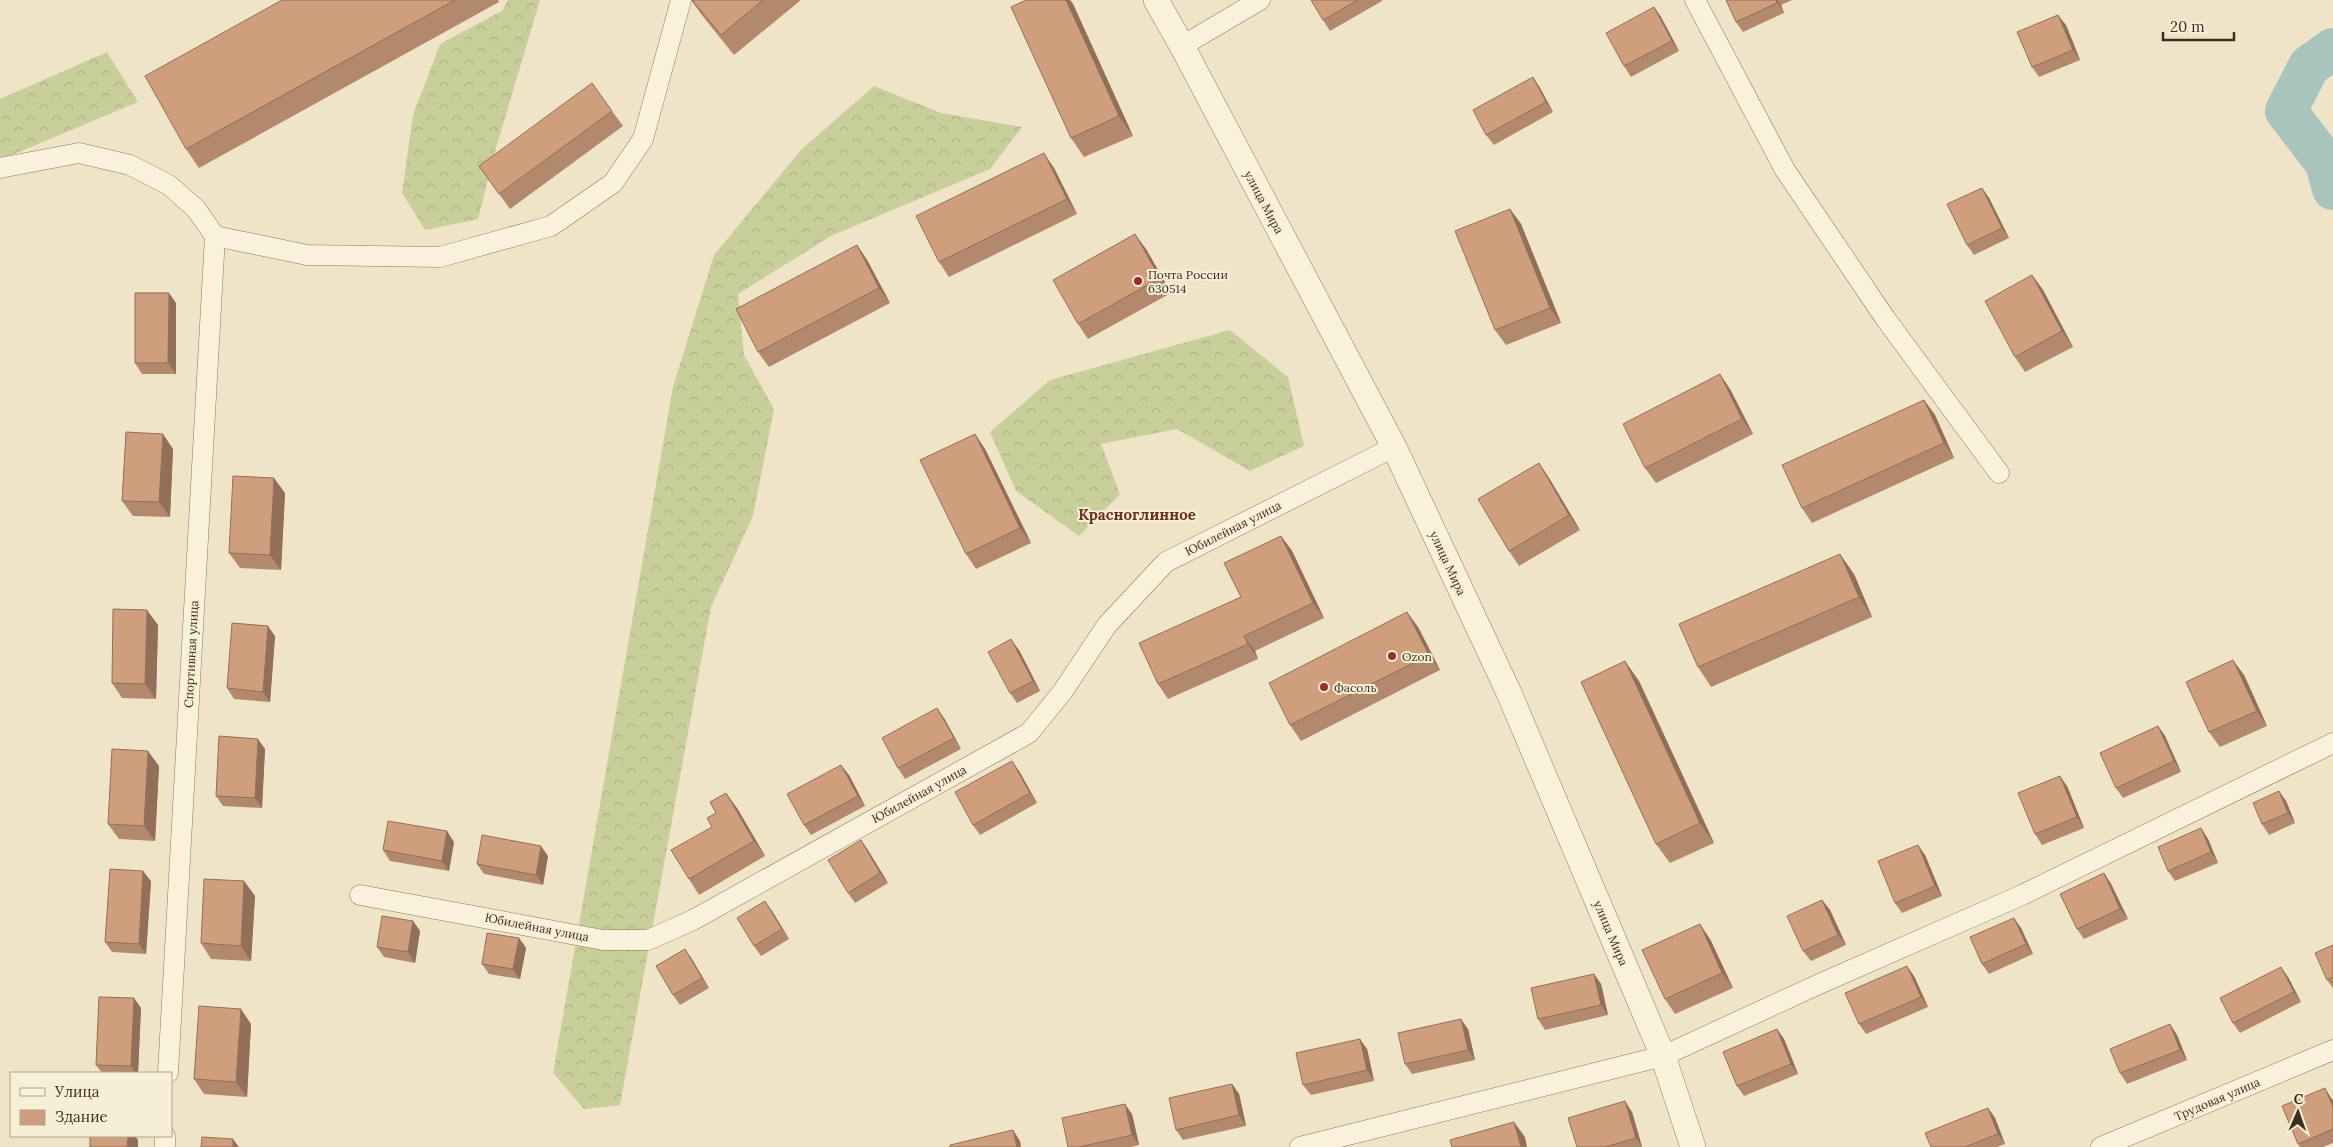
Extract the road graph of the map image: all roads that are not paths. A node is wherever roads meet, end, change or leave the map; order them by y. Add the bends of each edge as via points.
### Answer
1 (681, 0) edge
2 (1156, 0) edge
3 (1260, 0) edge
4 (1695, 0) edge
5 (1182, 46) junction
6 (0, 168) edge
7 (216, 236) junction
8 (1394, 447) junction
9 (1999, 473) dead end
10 (2333, 743) edge
11 (360, 895) dead end
12 (2333, 1050) edge
13 (1663, 1056) junction
14 (168, 1072) edge
15 (1300, 1147) edge
16 (1693, 1147) edge
17 (2101, 1147) edge

1 - 7 street via 643,139 613,183 551,226 440,257 307,255
2 - 5 street, улица Мира
3 - 5 street
4 - 9 street via 1785,170 1885,318
5 - 8 street, улица Мира
6 - 7 street via 79,153 130,165 170,185 196,209
7 - 14 street, Спортивная улица
8 - 11 street, Юбилейная улица via 1166,562 1107,625 1063,691 1029,733 693,920 648,940 603,940
8 - 13 street, улица Мира via 1510,693
10 - 13 street via 2022,895
12 - 17 street, Трудовая улица
13 - 15 street
13 - 16 street, улица Мира

